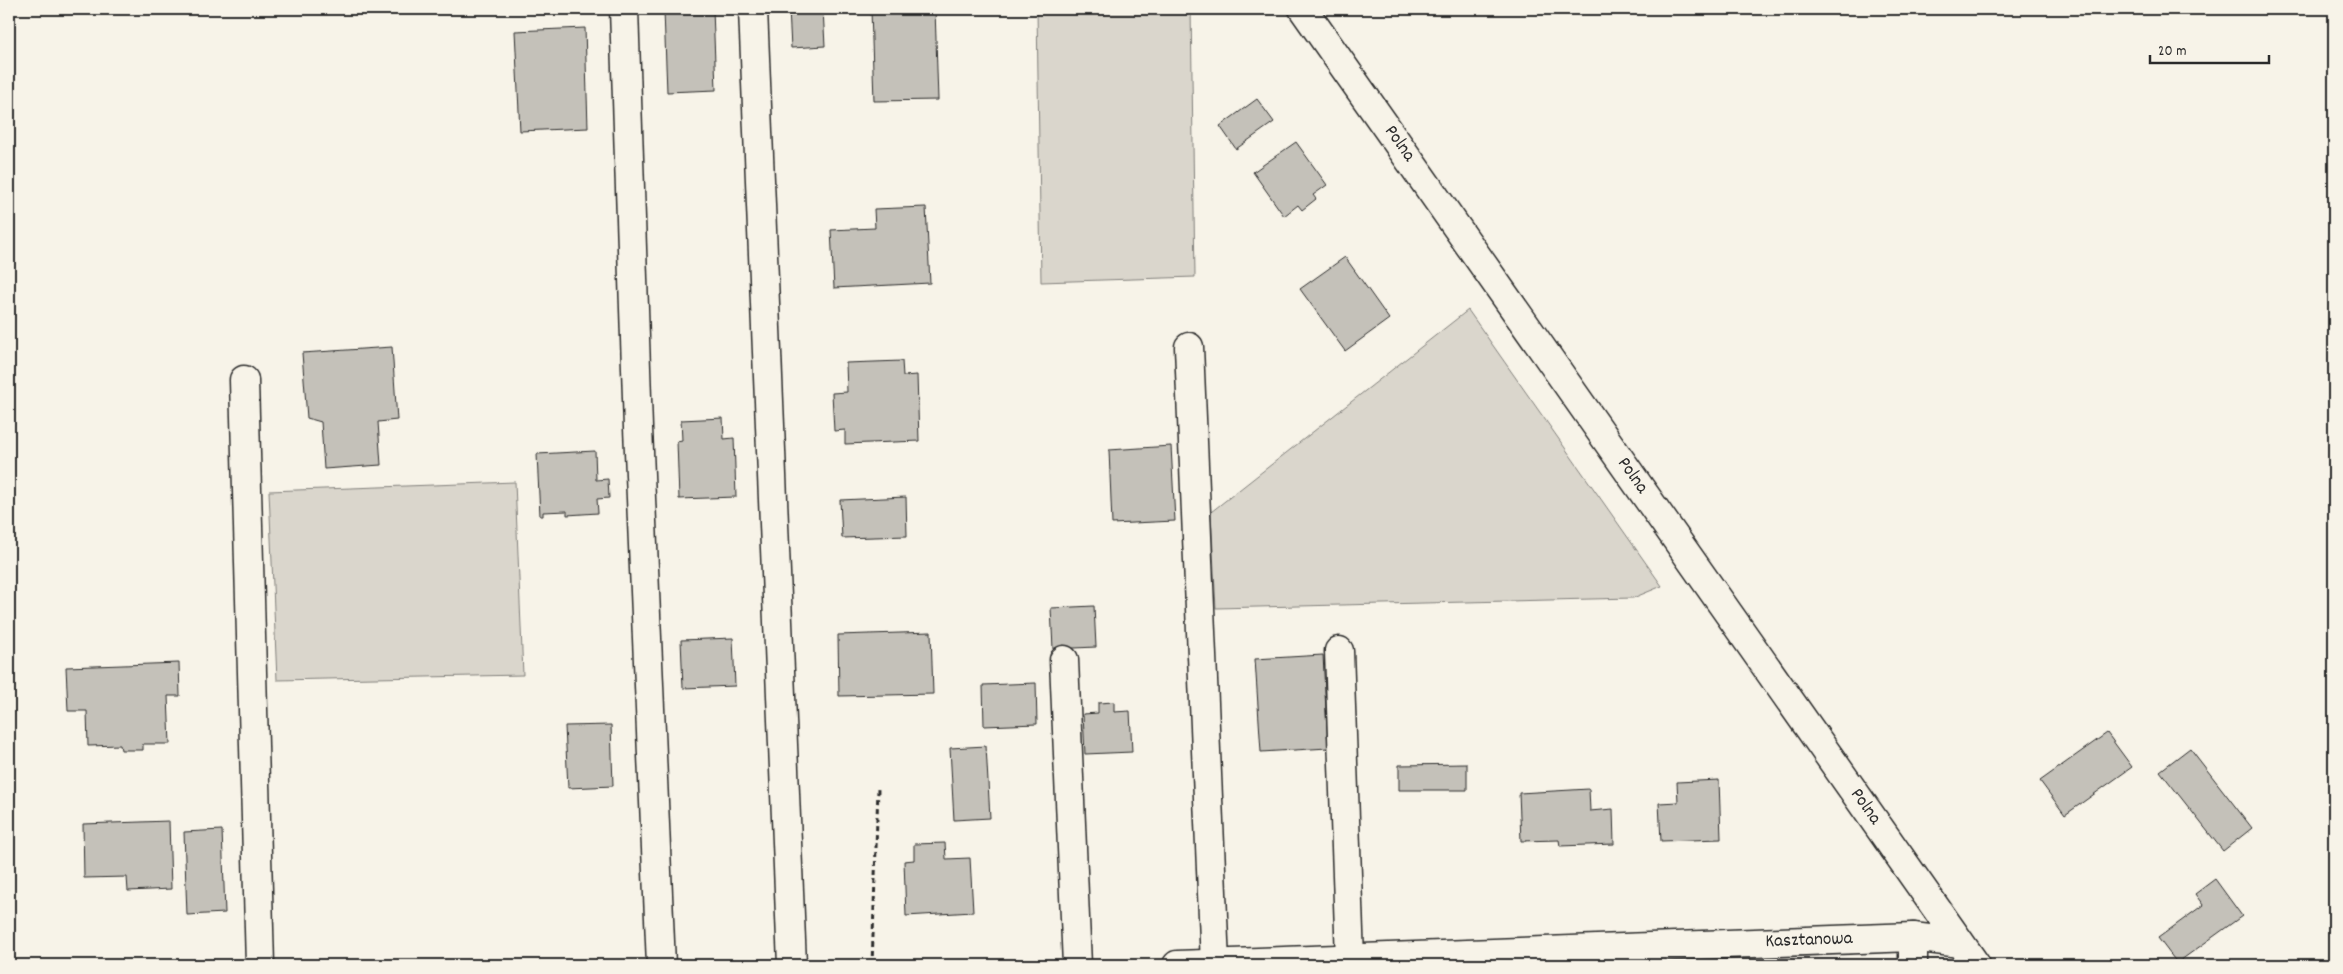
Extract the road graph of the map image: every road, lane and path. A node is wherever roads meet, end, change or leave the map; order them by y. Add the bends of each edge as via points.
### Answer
1 (624, 9) edge
2 (753, 9) edge
3 (1303, 9) edge
4 (1189, 347) dead end
5 (244, 380) dead end
6 (1339, 651) dead end
7 (1064, 660) dead end
8 (878, 789) dead end
9 (1913, 937) junction
10 (1960, 943) junction
11 (1701, 955) edge
12 (1350, 959) junction
13 (1214, 964) junction
14 (260, 965) edge
15 (661, 965) edge
16 (792, 965) edge
17 (872, 965) edge
18 (1077, 965) edge
19 (1177, 965) edge
20 (1913, 965) edge
21 (1976, 965) edge

1 - 15 street via 638,438
2 - 16 street
3 - 10 street, Polna
4 - 13 street
5 - 14 street
6 - 12 street
7 - 18 street
8 - 17 path
9 - 10 street, Kasztanowa
9 - 11 street, Kasztanowa
9 - 20 street
10 - 21 street, Polna
11 - 12 street, Kasztanowa
12 - 13 street, Kasztanowa
13 - 19 street, Kasztanowa

